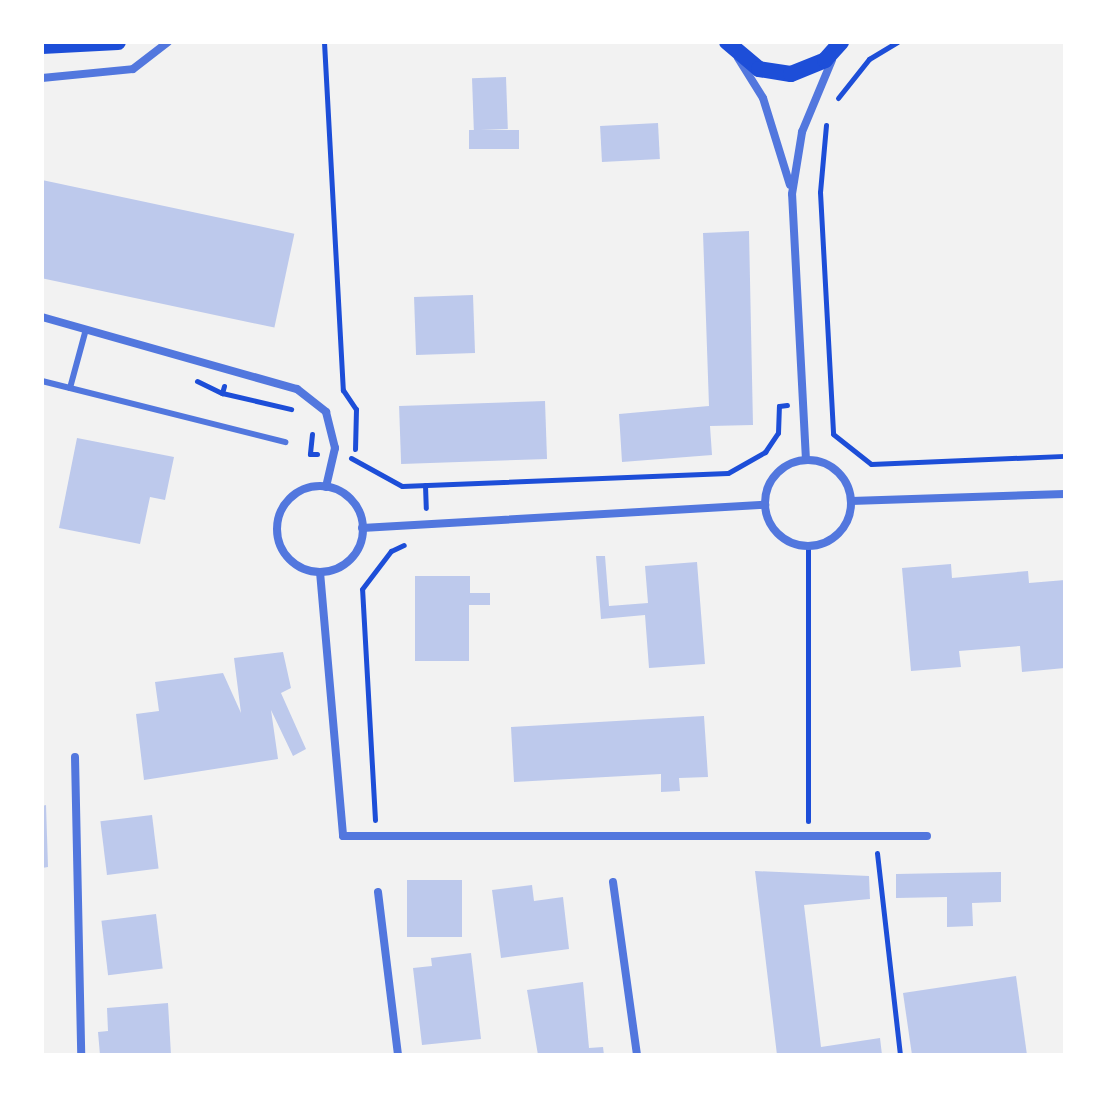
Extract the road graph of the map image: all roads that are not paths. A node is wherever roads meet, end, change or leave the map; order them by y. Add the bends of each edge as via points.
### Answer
1 (118, 42) edge
2 (168, 42) edge
3 (712, 42) edge
4 (842, 43) edge
5 (52, 44) edge
6 (731, 48) edge
7 (42, 78) edge
8 (792, 194) junction
9 (42, 317) edge
10 (86, 329) junction
11 (42, 381) edge
12 (70, 388) junction
13 (285, 442) dead end
14 (806, 460) junction
15 (326, 487) junction
16 (1065, 494) edge
17 (851, 501) junction
18 (765, 505) junction
19 (362, 528) junction
20 (320, 572) junction
21 (75, 757) dead end
22 (927, 836) dead end
23 (613, 882) dead end
24 (378, 892) dead end
25 (81, 1055) edge
26 (398, 1055) edge
27 (637, 1055) edge

1 - 5 main road
2 - 7 street via 133,69
3 - 6 main road
4 - 6 main road via 825,60 791,74 759,69
4 - 8 street via 811,100
6 - 8 street via 763,98
8 - 14 street
9 - 10 street
10 - 12 lane
10 - 15 street via 200,358 227,371 297,389 317,402 326,412 333,456
11 - 12 lane
12 - 13 lane
14 - 17 street via 834,469
14 - 18 street via 775,475
15 - 19 street via 351,501
15 - 20 street via 291,498 278,522 287,557
16 - 17 street
17 - 18 street via 840,531 808,545 782,537 769,522
18 - 19 street
19 - 20 street via 354,555 339,568
20 - 22 street via 343,836
21 - 25 street
23 - 27 street
24 - 26 street

